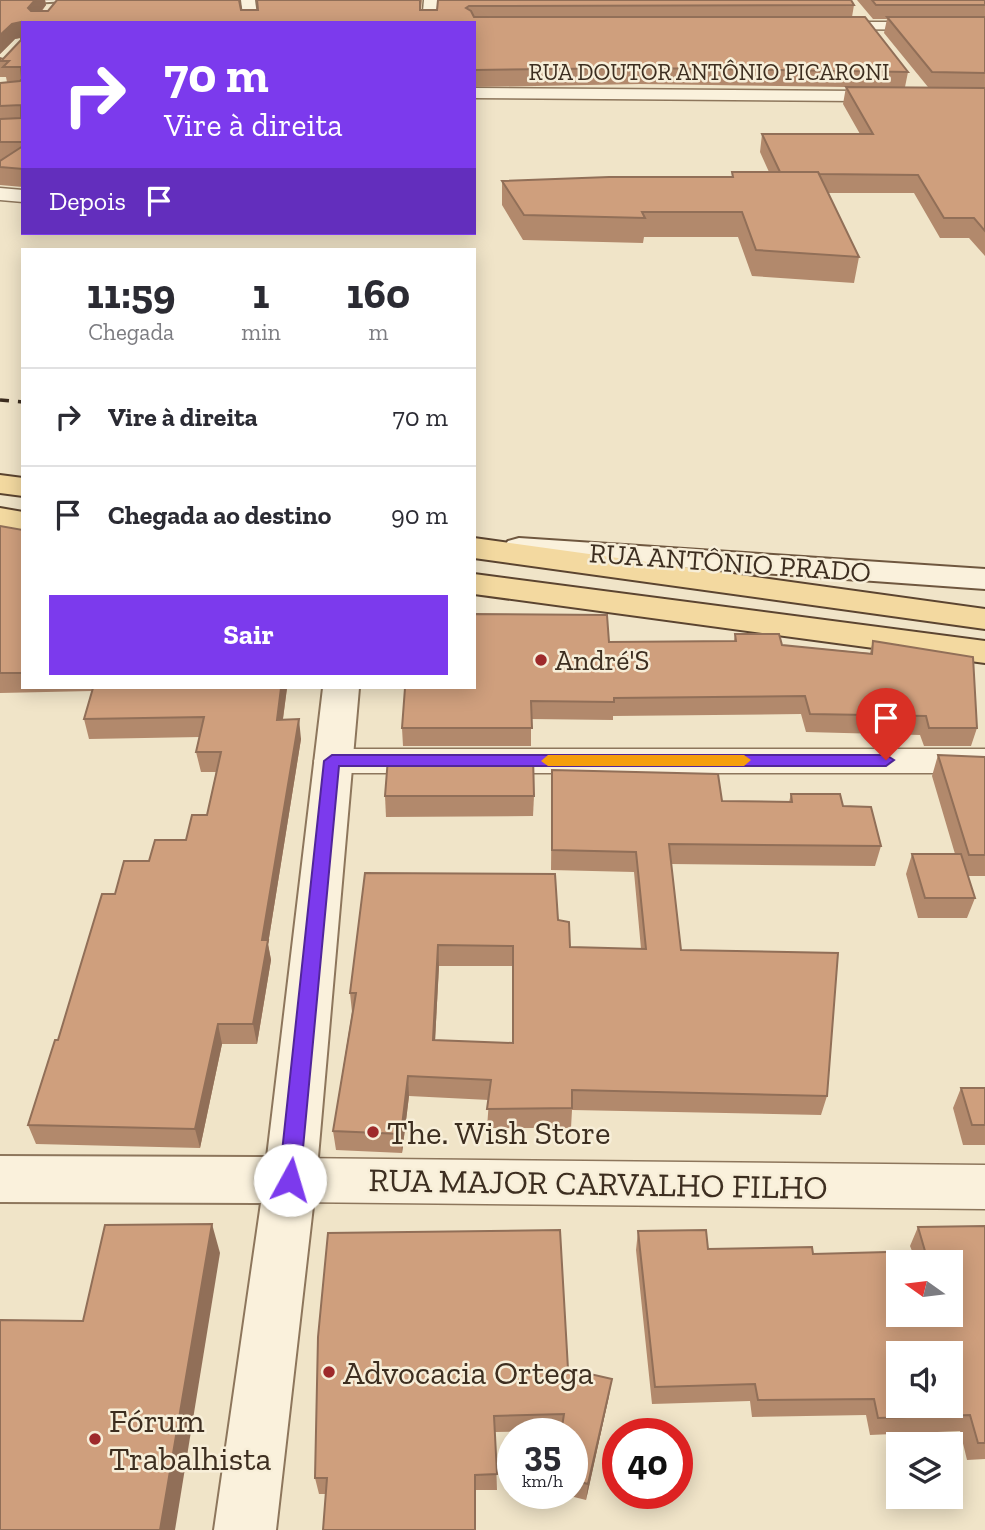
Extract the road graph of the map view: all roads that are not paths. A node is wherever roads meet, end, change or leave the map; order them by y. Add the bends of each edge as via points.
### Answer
1 (62, 0) edge
2 (248, 0) edge
3 (431, 0) edge
4 (0, 3) edge
5 (855, 9) dead end
6 (47, 18) edge
7 (251, 21) edge
8 (429, 21) edge
9 (801, 26) edge
10 (869, 26) junction
11 (985, 26) edge
12 (884, 46) edge
13 (907, 76) dead end
14 (476, 93) edge
15 (922, 96) junction
16 (985, 97) edge
17 (0, 194) edge
18 (21, 196) edge
19 (0, 484) edge
20 (21, 487) edge
21 (0, 517) edge
22 (21, 520) edge
23 (476, 547) edge
24 (476, 547) edge
25 (985, 579) edge
26 (476, 584) edge
27 (985, 619) edge
28 (985, 652) edge
29 (341, 689) edge
30 (332, 761) junction
31 (985, 761) edge
32 (0, 1179) edge
33 (290, 1180) junction
34 (985, 1187) edge
35 (245, 1530) edge

1 - 4 lane
1 - 6 street
2 - 7 street
3 - 8 street
5 - 10 street
9 - 10 street
10 - 11 street
10 - 12 street
13 - 15 street
14 - 15 street, RUA DOUTOR ANTÔNIO PICARONI
15 - 16 street, RUA DOUTOR ANTÔNIO PICARONI
17 - 18 street
19 - 20 main road
21 - 22 main road
23 - 25 street, RUA ANTÔNIO PRADO
24 - 27 main road
26 - 28 main road
29 - 30 street
30 - 31 street
30 - 33 street
32 - 33 street, RUA MAJOR CARVALHO FILHO
33 - 34 street, RUA MAJOR CARVALHO FILHO
33 - 35 street

